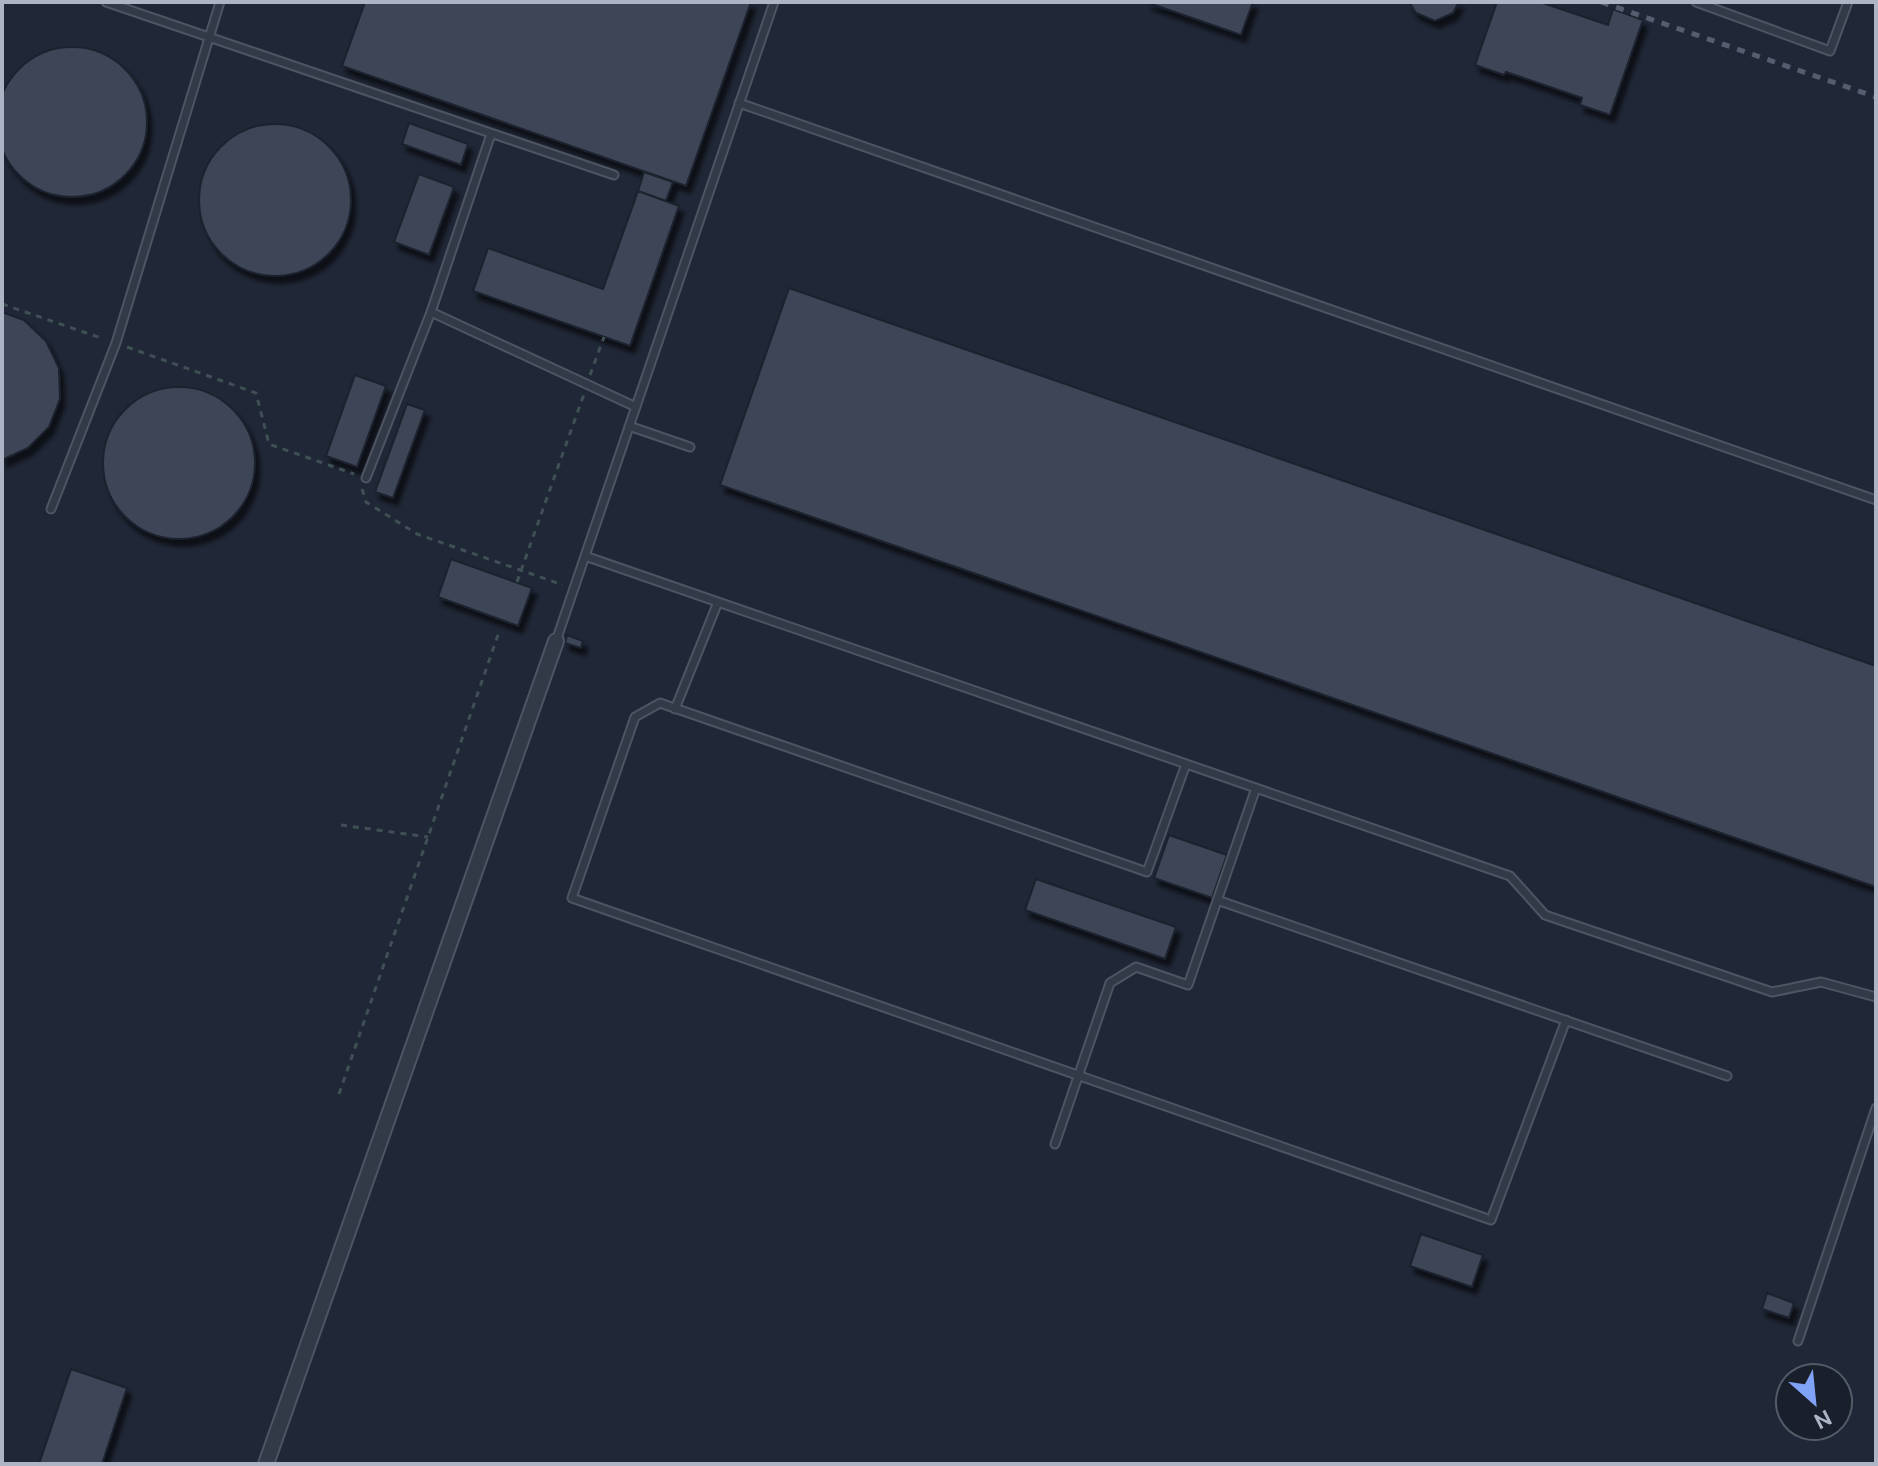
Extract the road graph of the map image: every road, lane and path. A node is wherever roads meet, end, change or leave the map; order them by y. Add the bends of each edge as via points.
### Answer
1 (106, 2) edge
2 (220, 2) edge
3 (774, 2) edge
4 (1696, 2) edge
5 (1848, 2) edge
6 (210, 39) junction
7 (739, 103) junction
8 (491, 134) junction
9 (614, 175) dead end
10 (2, 304) edge
11 (431, 312) junction
12 (604, 337) dead end
13 (116, 343) junction
14 (587, 384) junction
15 (636, 407) junction
16 (629, 426) junction
17 (690, 447) dead end
18 (366, 478) junction
19 (1876, 500) edge
20 (51, 509) dead end
21 (585, 556) junction
22 (521, 571) junction
23 (517, 582) dead end
24 (574, 588) junction
25 (718, 602) junction
26 (499, 632) dead end
27 (556, 641) joint
28 (675, 709) junction
29 (1186, 764) junction
30 (1256, 788) junction
31 (341, 825) dead end
32 (428, 837) junction
33 (1217, 900) junction
34 (1876, 997) edge
35 (1566, 1020) junction
36 (1079, 1076) junction
37 (1727, 1076) dead end
38 (339, 1094) dead end
39 (1876, 1108) edge
40 (1872, 1130) edge
41 (1055, 1144) dead end
42 (1798, 1341) dead end
43 (266, 1464) edge

1 - 6 lane
2 - 6 lane
3 - 7 lane
4 - 5 lane via 1830,51
6 - 8 lane
6 - 13 lane
7 - 15 lane
7 - 19 lane
8 - 9 lane
8 - 11 lane
10 - 13 path
11 - 14 lane
11 - 18 lane
12 - 14 path
13 - 18 path via 256,393 269,444
13 - 20 lane
14 - 15 lane
14 - 22 path
15 - 16 lane
16 - 17 lane
16 - 21 lane
18 - 22 path via 366,502 417,534
21 - 24 lane
21 - 25 lane
22 - 23 path
22 - 24 path
24 - 27 lane
25 - 28 lane
25 - 29 lane
26 - 32 path
27 - 43 street
28 - 29 lane via 1147,872
28 - 36 lane via 660,703 635,717 572,898
29 - 30 lane
30 - 33 lane
30 - 34 lane via 1510,876 1545,915 1757,987 1772,992 1821,982
31 - 32 path
32 - 38 path
33 - 35 lane
33 - 36 lane via 1188,985 1136,967 1110,983
35 - 36 lane via 1491,1220
35 - 37 lane
36 - 41 lane
39 - 40 lane
40 - 42 lane

